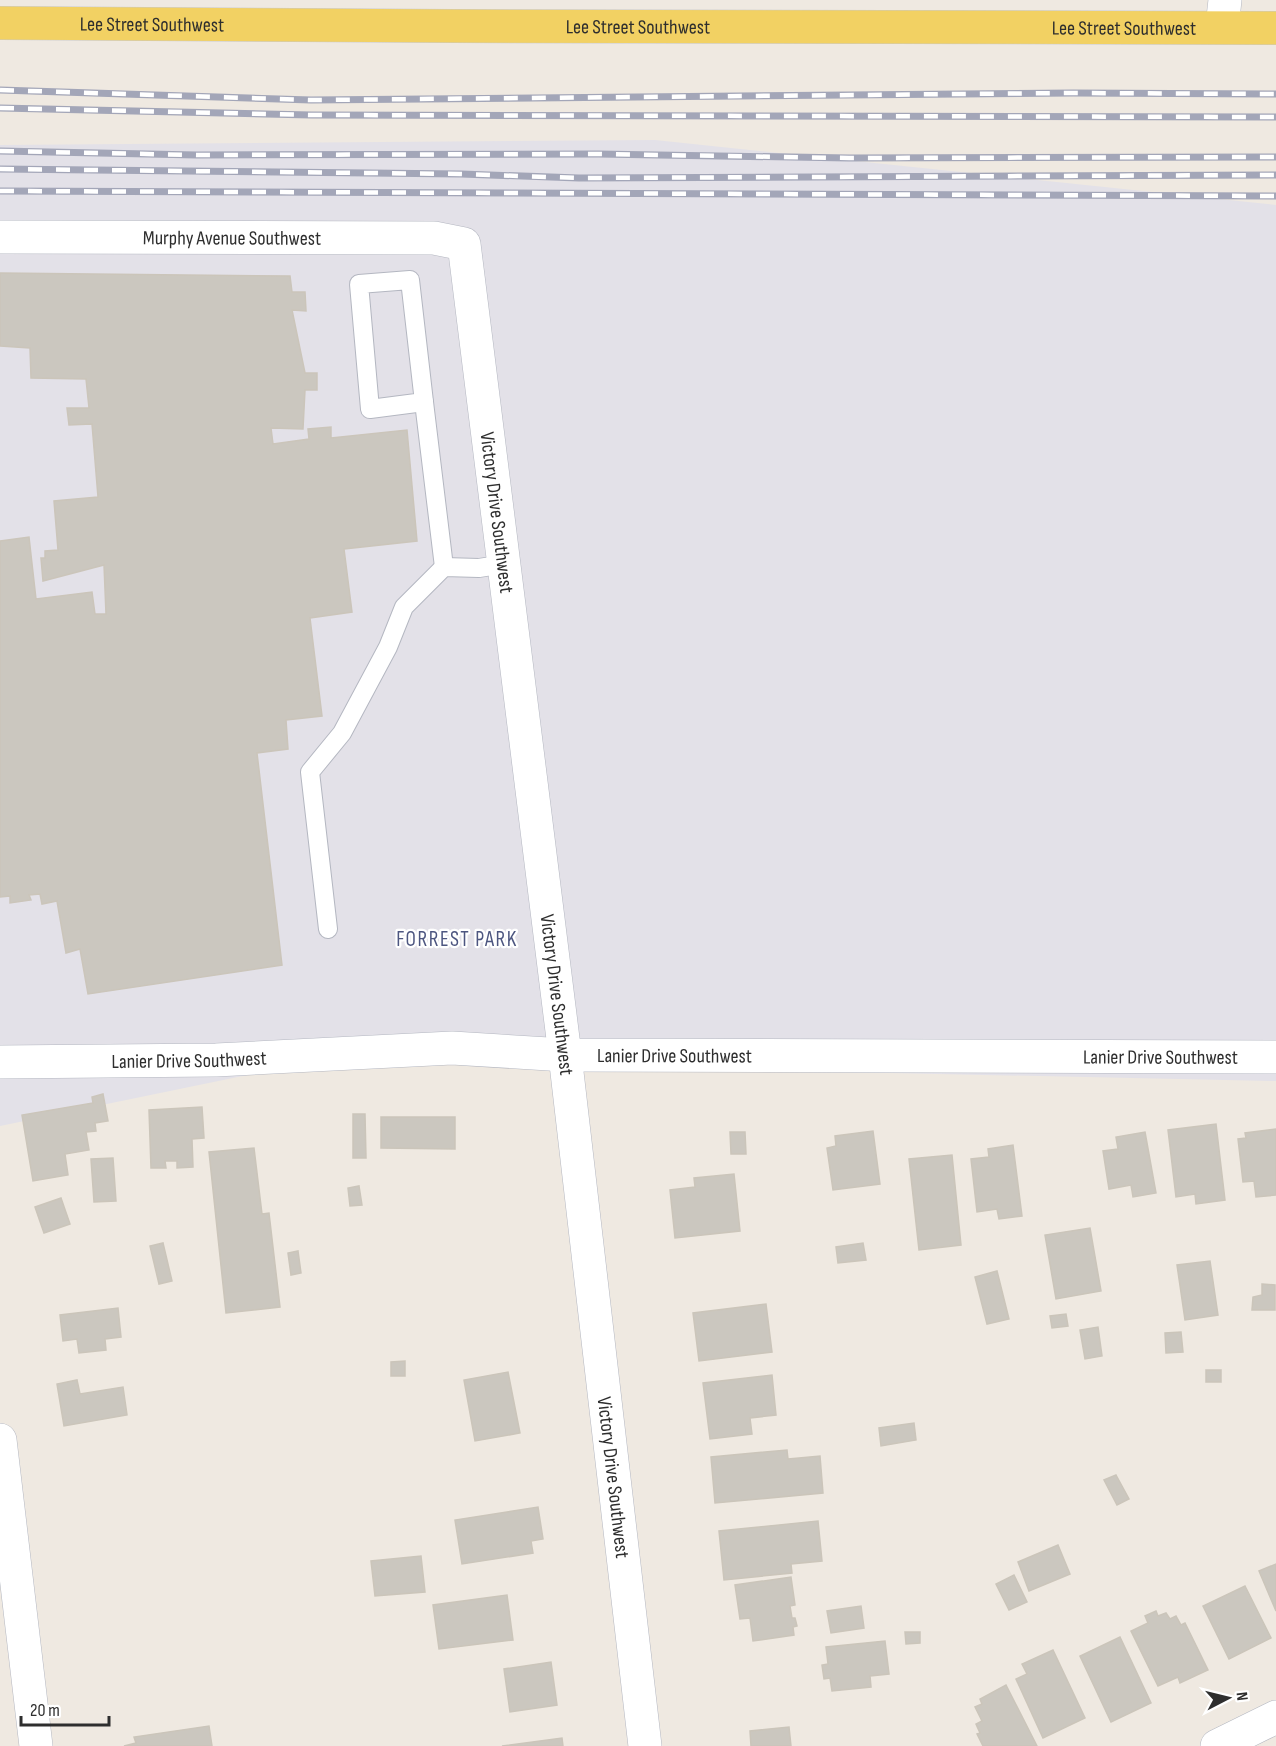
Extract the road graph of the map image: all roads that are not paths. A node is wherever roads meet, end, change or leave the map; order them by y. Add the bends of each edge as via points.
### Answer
1 (1223, 14) edge
2 (0, 23) edge
3 (1276, 28) edge
4 (0, 237) edge
5 (464, 244) joint
6 (424, 402) junction
7 (504, 564) junction
8 (444, 567) junction
9 (328, 929) dead end
10 (565, 1055) junction
11 (1276, 1057) edge
12 (0, 1062) edge
13 (0, 1440) edge
14 (1276, 1718) edge
15 (1236, 1742) edge
16 (36, 1746) edge
17 (645, 1746) edge

1 - 2 main road, Lee Street Southwest via 452,26
1 - 3 main road, Lee Street Southwest
4 - 5 street, Murphy Avenue Southwest via 434,238
5 - 7 street, Victory Drive Southwest
6 - 6 lane via 410,280 358,284 370,409
6 - 8 lane
7 - 8 lane
7 - 10 street, Victory Drive Southwest
8 - 9 lane via 404,606 388,647 342,733 310,772
10 - 11 street, Lanier Drive Southwest
10 - 12 street, Lanier Drive Southwest via 452,1048 216,1060
10 - 17 street, Victory Drive Southwest
13 - 16 street
14 - 15 street

